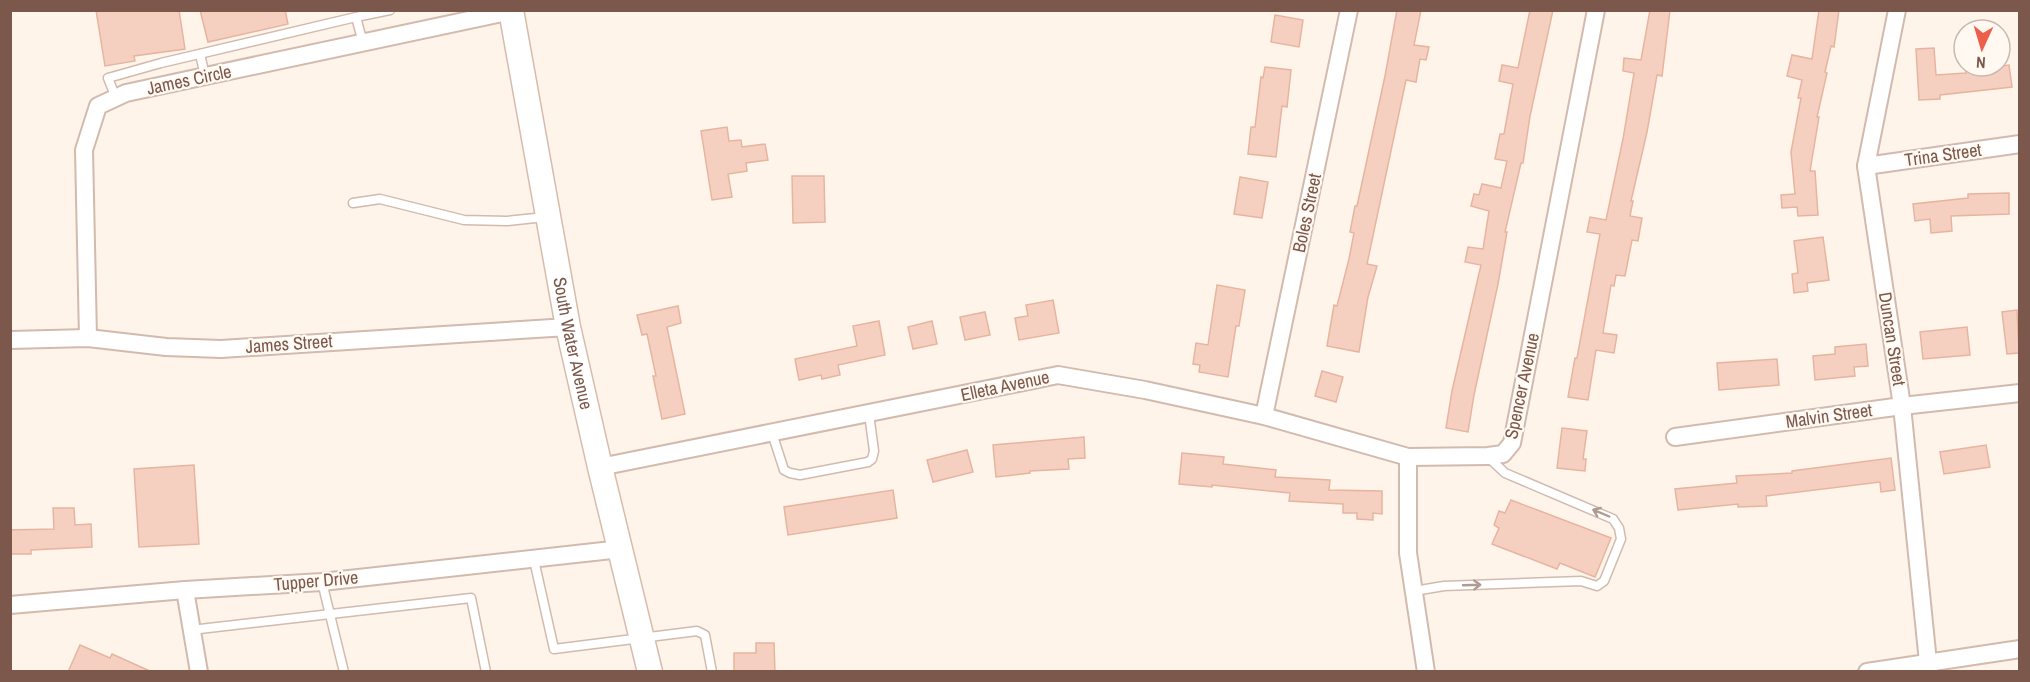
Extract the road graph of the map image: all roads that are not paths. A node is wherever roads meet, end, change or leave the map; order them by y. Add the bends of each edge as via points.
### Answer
1 (390, 10) edge
2 (1349, 10) edge
3 (1596, 10) edge
4 (1897, 10) edge
5 (511, 11) edge
6 (356, 17) junction
7 (455, 17) edge
8 (363, 43) junction
9 (200, 54) junction
10 (205, 76) junction
11 (116, 98) junction
12 (2019, 144) edge
13 (1866, 166) junction
14 (353, 203) dead end
15 (548, 216) junction
16 (568, 327) junction
17 (88, 338) junction
18 (10, 340) edge
19 (2019, 393) edge
20 (1902, 406) junction
21 (869, 414) junction
22 (1264, 416) junction
23 (772, 433) junction
24 (1675, 437) dead end
25 (1488, 456) junction
26 (1408, 457) junction
27 (600, 467) junction
28 (621, 549) junction
29 (534, 560) junction
30 (322, 582) junction
31 (185, 590) junction
32 (1414, 591) junction
33 (10, 605) edge
34 (330, 614) junction
35 (191, 630) junction
36 (642, 638) junction
37 (2019, 649) edge
38 (1929, 667) edge
39 (200, 672) edge
40 (344, 672) edge
41 (486, 672) edge
42 (650, 672) edge
43 (712, 672) edge
44 (1426, 672) edge
45 (1867, 672) edge

1 - 6 lane
2 - 22 street, Boles Street
3 - 25 street, Spencer Avenue via 1512,443 1503,454
4 - 13 street, Duncan Street
5 - 7 street, James Circle
5 - 15 main road, South Water Avenue
6 - 8 lane
6 - 9 lane
7 - 8 street, James Circle
8 - 10 street, James Circle
9 - 10 lane
9 - 11 lane via 108,78
10 - 11 street, James Circle
11 - 17 street, James Circle via 98,106 84,150
12 - 13 street, Trina Street
13 - 20 street, Duncan Street
14 - 15 lane via 380,199 464,220 507,221
15 - 16 main road, South Water Avenue
16 - 17 street, James Street via 220,349
16 - 27 main road, South Water Avenue
17 - 18 street, James Street
19 - 20 street, Malvin Street
20 - 24 street, Malvin Street
20 - 38 street, Duncan Street
21 - 22 street, Elleta Avenue via 1058,375
21 - 23 street, Elleta Avenue
21 - 23 lane via 874,451 868,462 800,475 790,473 784,470
22 - 26 street, Elleta Avenue
23 - 27 street, Elleta Avenue
25 - 26 street, Spencer Avenue
32 -> 25 lane via 1444,586 1581,581 1597,586 1604,581 1622,539 1613,519 1505,472
26 - 32 street via 1408,553
27 - 28 main road, South Water Avenue
28 - 29 street, Tupper Drive
28 - 36 main road, South Water Avenue
29 - 30 street, Tupper Drive
29 - 36 lane via 554,649
30 - 31 street, Tupper Drive
30 - 34 lane
31 - 33 street, Tupper Drive
31 - 35 street
32 - 44 street
34 - 35 lane
34 - 40 lane
34 - 41 lane via 471,598
35 - 39 street
36 - 42 main road, South Water Avenue
36 - 43 lane via 697,631 705,635
37 - 38 street
38 - 45 street

